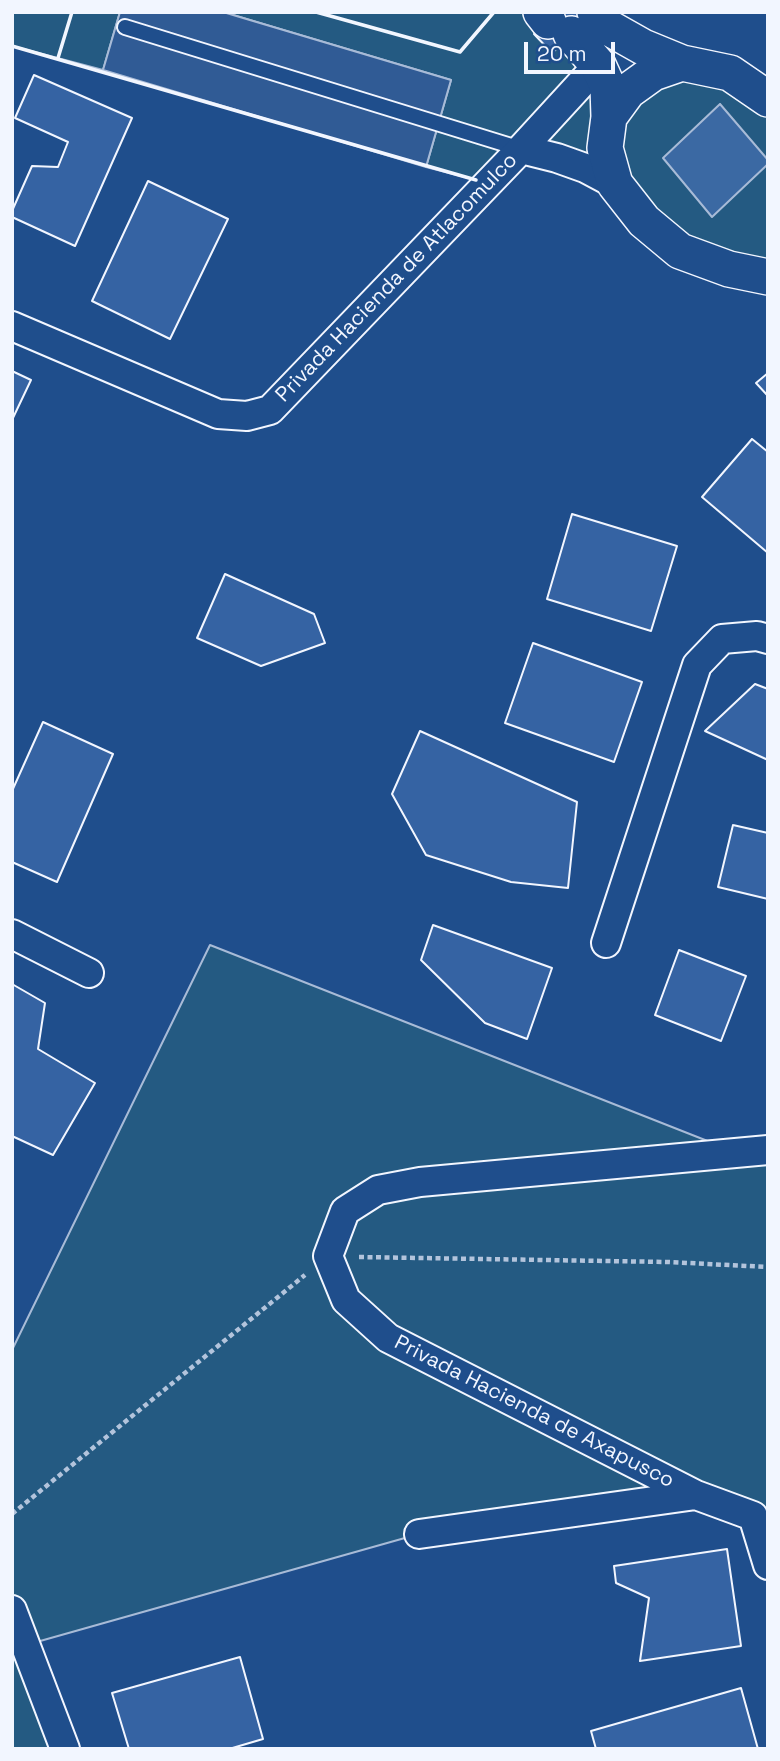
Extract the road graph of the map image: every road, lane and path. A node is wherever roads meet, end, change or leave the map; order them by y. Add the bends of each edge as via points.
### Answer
1 (125, 27) dead end
2 (573, 28) edge
3 (682, 63) junction
4 (768, 99) edge
5 (609, 117) junction
6 (521, 149) junction
7 (615, 184) junction
8 (768, 252) edge
9 (729, 269) junction
10 (768, 277) edge
11 (12, 326) edge
12 (768, 639) edge
13 (12, 934) edge
14 (606, 943) dead end
15 (89, 973) dead end
16 (768, 1150) edge
17 (696, 1494) junction
18 (761, 1516) edge
19 (419, 1534) dead end
20 (768, 1565) edge
21 (12, 1610) edge
22 (65, 1749) edge

1 - 6 lane
2 - 3 street
2 - 5 street via 608,87
2 - 6 street, Privada Hacienda de Atlacomulco
3 - 4 street via 730,73
3 - 5 street via 636,85
5 - 7 street via 605,148
6 - 7 street via 585,168
6 - 11 street, Privada Hacienda de Atlacomulco via 270,410 247,416 218,414
7 - 9 street via 644,221 680,251
8 - 9 street
9 - 10 street
12 - 14 street via 722,639 697,665
13 - 15 street
16 - 17 street, Privada Hacienda de Axapusco via 420,1182 379,1191 345,1211 328,1256 346,1300 388,1338
17 - 18 street, Privada Hacienda de Axapusco
17 - 19 street, Privada Hacienda de Axapusco
18 - 20 street, Privada Hacienda de Axapusco
21 - 22 street

